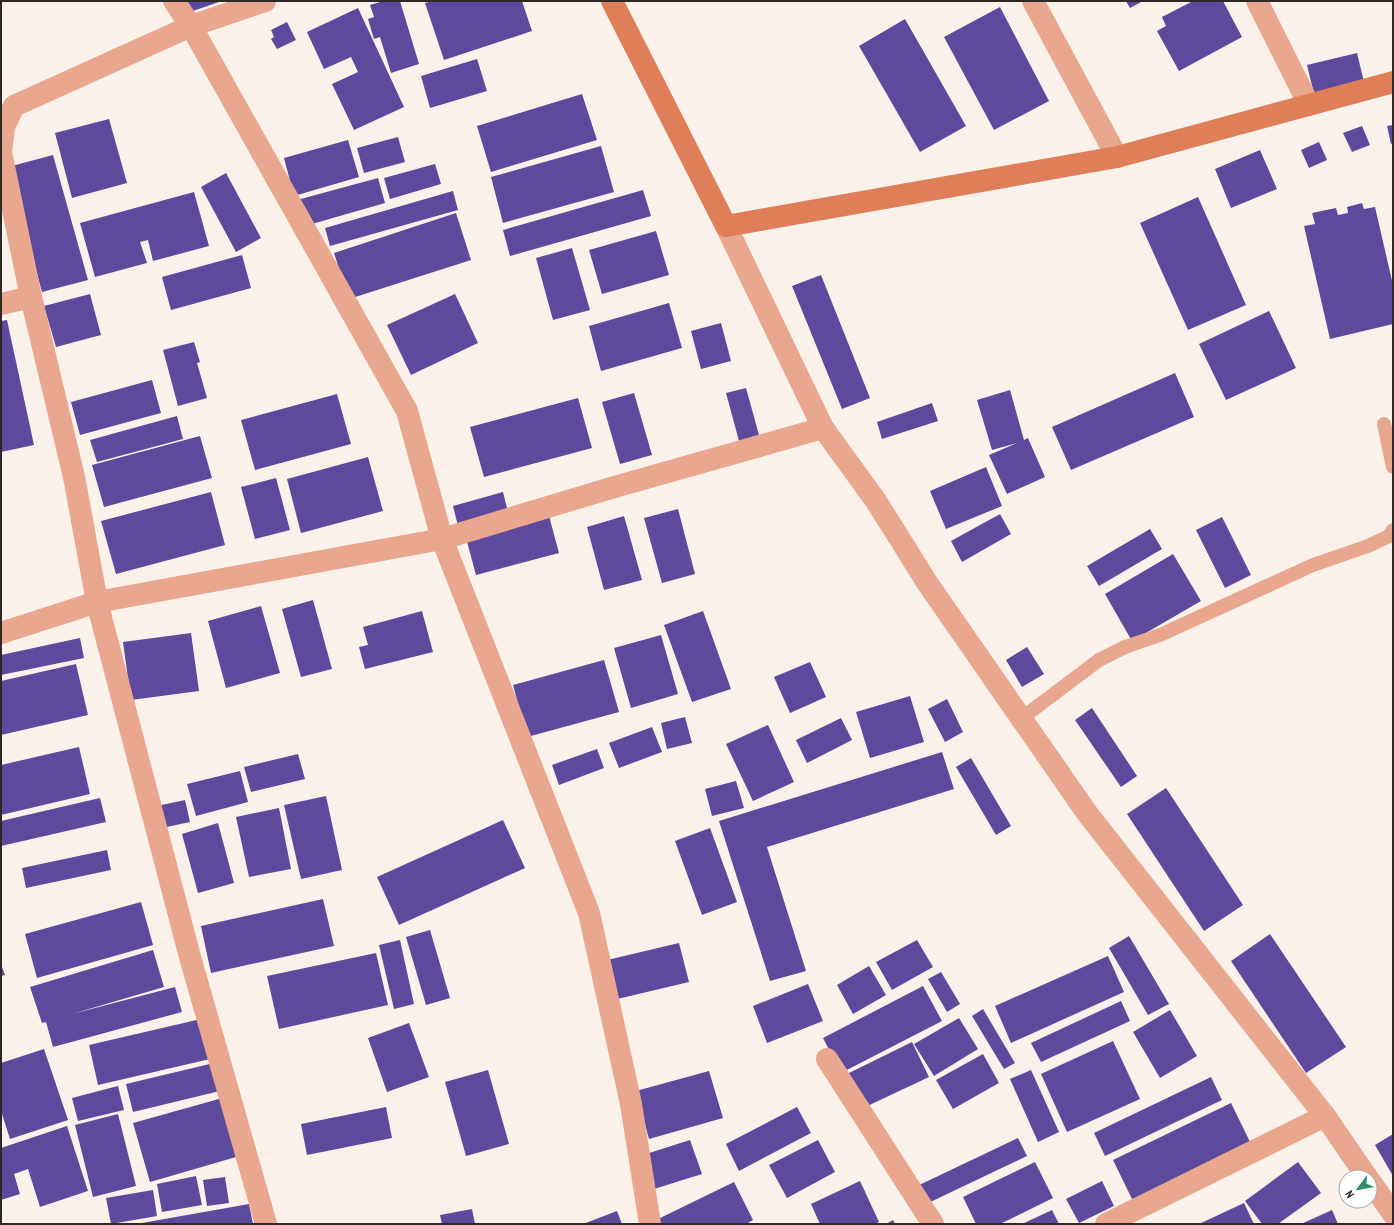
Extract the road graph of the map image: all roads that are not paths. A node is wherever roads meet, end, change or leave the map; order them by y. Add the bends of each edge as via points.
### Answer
1 (174, 1) edge
2 (265, 1) edge
3 (612, 1) edge
4 (1033, 1) edge
5 (1257, 1) edge
6 (191, 26) junction
7 (1393, 82) edge
8 (1309, 106) junction
9 (1116, 157) junction
10 (726, 226) junction
11 (31, 297) junction
12 (1, 304) edge
13 (1384, 424) dead end
14 (823, 428) junction
15 (1393, 467) edge
16 (1393, 530) edge
17 (442, 539) junction
18 (97, 602) junction
19 (1, 633) edge
20 (1022, 718) junction
21 (827, 1059) dead end
22 (1325, 1116) junction
23 (1361, 1169) edge
24 (1378, 1192) edge
25 (1393, 1214) edge
26 (266, 1224) edge
27 (650, 1224) edge
28 (933, 1224) edge
29 (1106, 1224) edge

1 - 6 street
2 - 6 street
3 - 10 street
4 - 9 street
5 - 8 street
6 - 11 street via 14,106 4,128 1,152
6 - 17 street via 407,411
7 - 8 street
8 - 9 street
9 - 10 street
10 - 14 street
11 - 12 street
11 - 18 street via 74,477
13 - 15 lane
14 - 17 street
14 - 20 street via 876,501 928,584
16 - 20 lane via 1390,536 1368,546 1313,565 1099,660
17 - 18 street
17 - 27 street via 588,913 632,1104
18 - 19 street
18 - 26 street via 190,957
20 - 22 street via 1087,813
21 - 28 street
22 - 23 street
22 - 29 street
24 - 25 street

